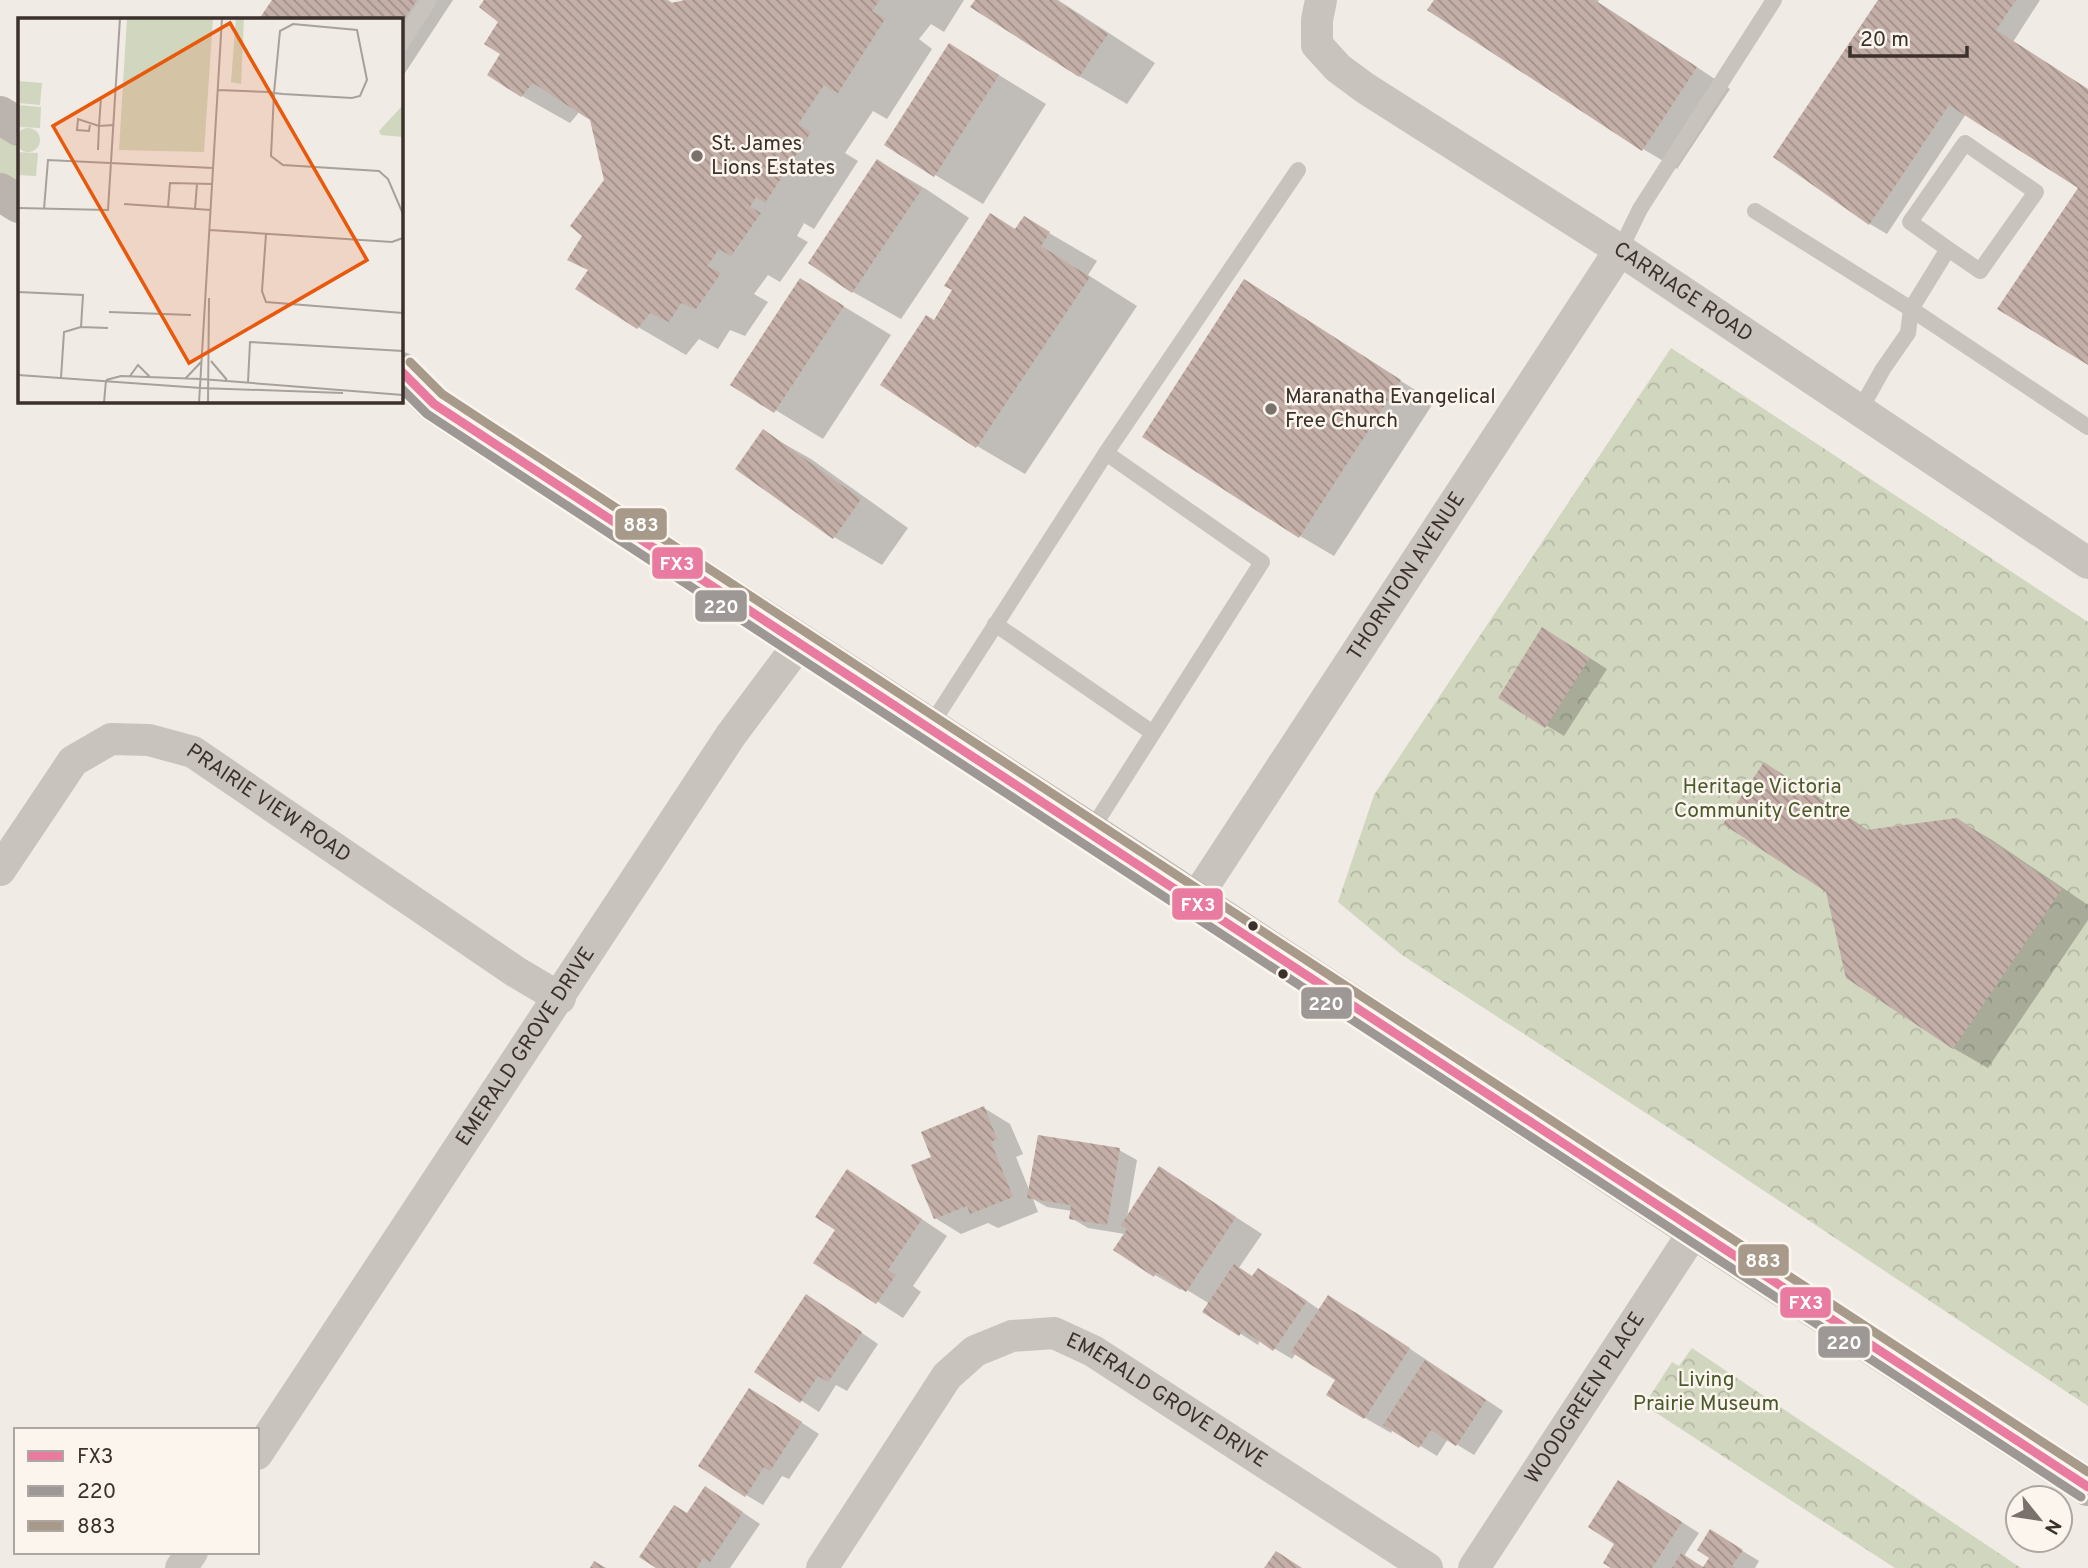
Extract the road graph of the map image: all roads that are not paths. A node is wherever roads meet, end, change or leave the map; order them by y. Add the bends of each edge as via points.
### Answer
1 (429, 0) edge
2 (1321, 0) edge
3 (1774, 0) edge
4 (402, 42) edge
5 (0, 115) edge
6 (18, 126) edge
7 (1298, 170) dead end
8 (0, 192) edge
9 (18, 203) edge
10 (1755, 211) dead end
11 (1948, 248) junction
12 (1620, 250) junction
13 (1912, 309) junction
14 (402, 373) edge
15 (417, 399) edge
16 (1860, 410) junction
17 (2088, 427) edge
18 (1106, 453) junction
19 (2088, 563) edge
20 (995, 624) junction
21 (799, 644) junction
22 (929, 728) junction
23 (1153, 733) junction
24 (1090, 832) junction
25 (0, 870) edge
26 (1194, 901) junction
27 (560, 998) junction
28 (1695, 1230) junction
29 (259, 1451) edge
30 (2088, 1487) edge
31 (822, 1568) edge
32 (1427, 1568) edge
33 (1474, 1568) edge

1 - 4 lane
2 - 12 street, CARRIAGE ROAD via 1317,45 1338,68
3 - 12 lane via 1640,208
5 - 6 main road
7 - 18 lane
8 - 9 main road
10 - 13 lane
11 - 11 lane via 1980,271 2036,192 1965,143 1910,222
11 - 13 lane
12 - 16 street, CARRIAGE ROAD
12 - 26 street, THORNTON AVENUE
13 - 16 lane via 1908,333
13 - 17 lane
14 - 15 main road
15 - 21 main road
16 - 19 street, CARRIAGE ROAD
18 - 20 lane
18 - 23 lane via 1262,562
20 - 22 lane
20 - 23 lane
21 - 22 main road
21 - 27 street, EMERALD GROVE DRIVE via 732,735
22 - 24 main road
23 - 24 lane
24 - 26 main road
25 - 27 street, PRAIRIE VIEW ROAD via 73,761 111,739 149,740 193,752
26 - 28 main road
27 - 29 street, EMERALD GROVE DRIVE
28 - 30 main road
28 - 33 street, WOODGREEN PLACE
31 - 32 street, EMERALD GROVE DRIVE via 947,1376 975,1351 1012,1336 1054,1332 1093,1351

